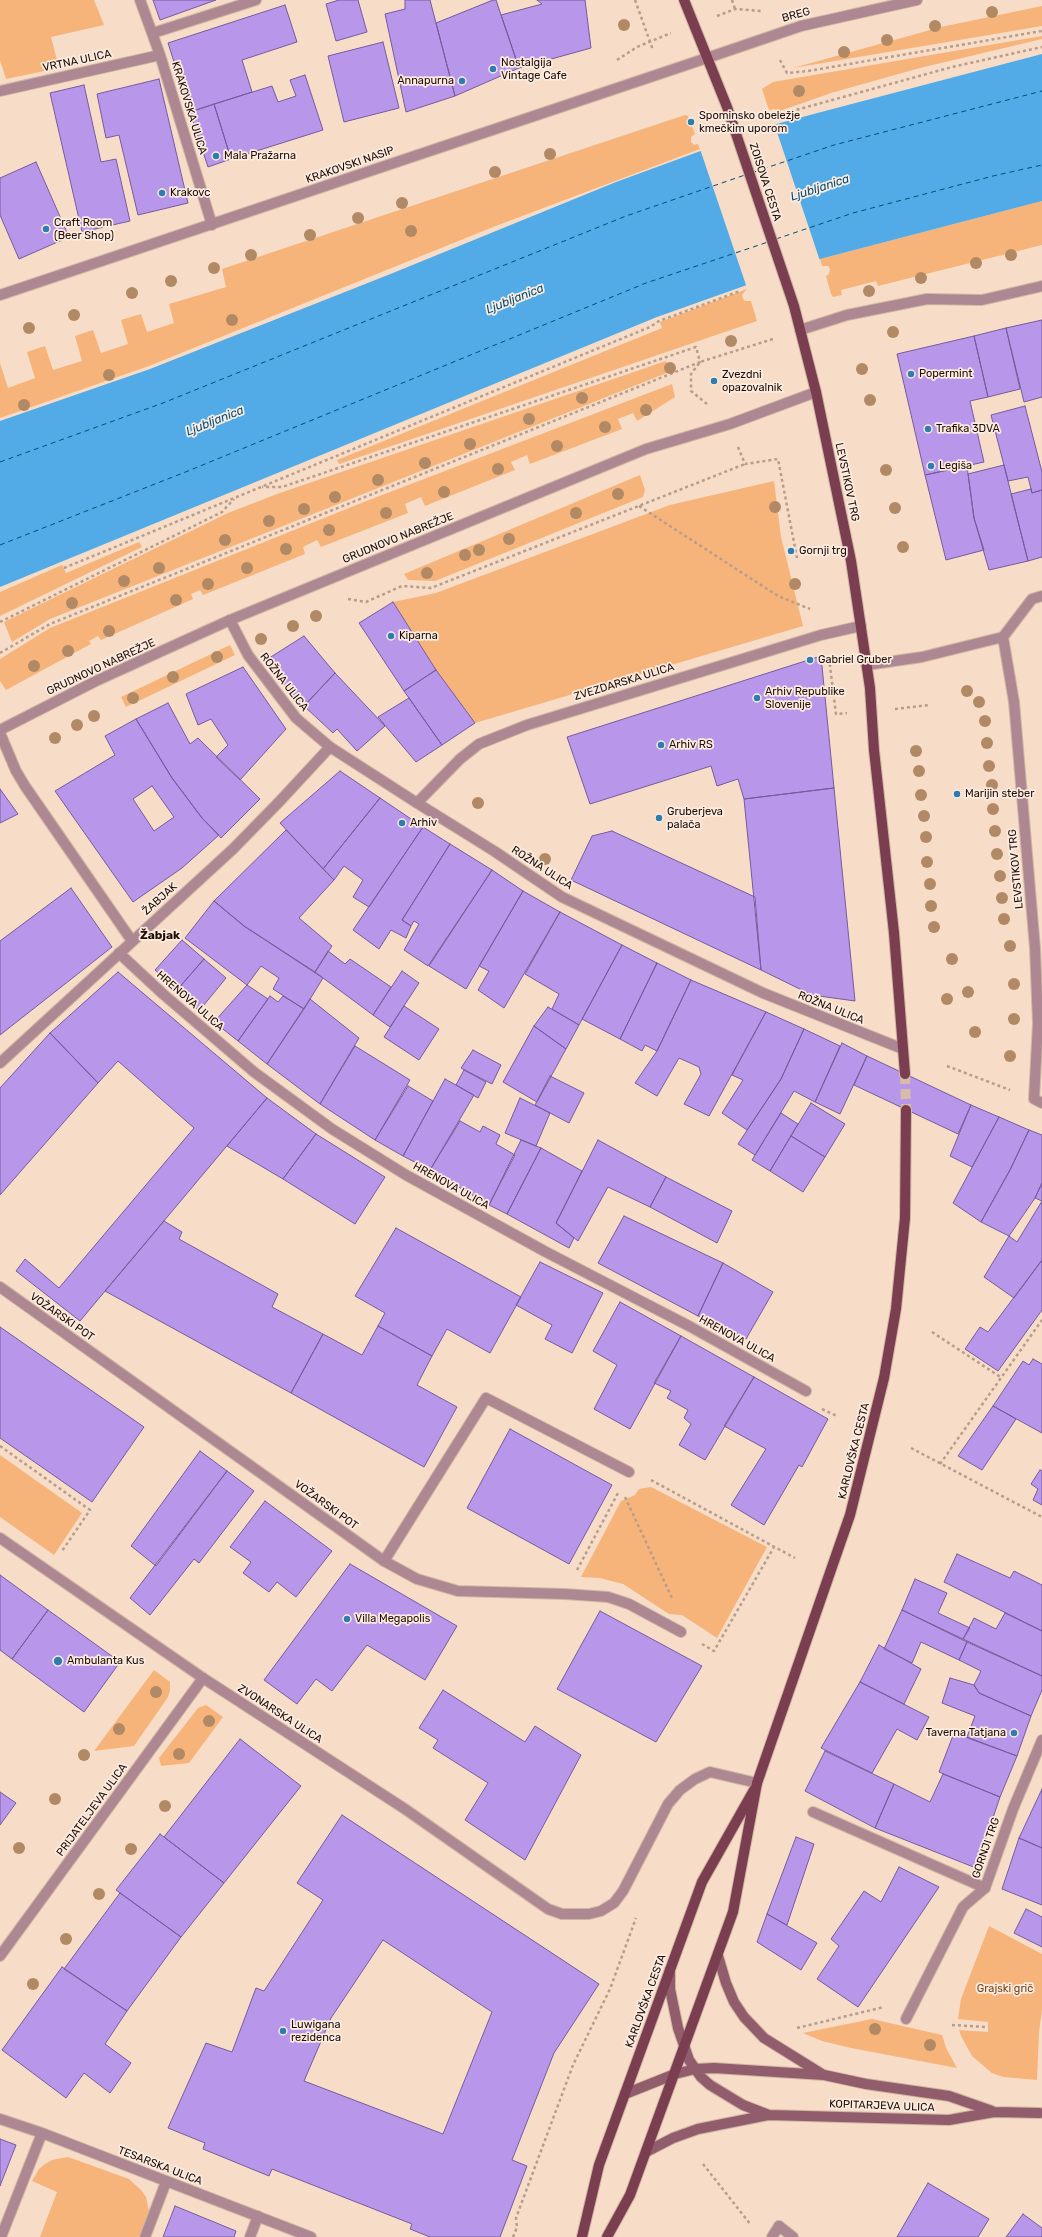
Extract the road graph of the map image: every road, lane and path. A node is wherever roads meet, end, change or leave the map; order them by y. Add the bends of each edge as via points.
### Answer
1 (140, 0) edge
2 (256, 0) edge
3 (635, 0) edge
4 (684, 0) edge
5 (732, 0) edge
6 (916, 0) edge
7 (735, 9) junction
8 (767, 10) dead end
9 (694, 25) junction
10 (1042, 31) edge
11 (152, 33) junction
12 (768, 36) junction
13 (650, 42) junction
14 (1042, 47) edge
15 (160, 55) junction
16 (707, 58) junction
17 (662, 73) junction
18 (0, 91) edge
19 (785, 113) dead end
20 (212, 224) junction
21 (1042, 286) edge
22 (740, 291) dead end
23 (0, 295) edge
24 (794, 306) joint
25 (800, 330) junction
26 (773, 339) dead end
27 (700, 362) junction
28 (691, 391) dead end
29 (816, 392) junction
30 (737, 444) dead end
31 (745, 464) junction
32 (262, 487) junction
33 (234, 498) junction
34 (639, 506) junction
35 (797, 558) dead end
36 (64, 568) dead end
37 (1042, 596) edge
38 (366, 602) dead end
39 (810, 609) dead end
40 (230, 620) junction
41 (0, 622) edge
42 (862, 626) junction
43 (1003, 637) junction
44 (0, 653) edge
45 (867, 665) junction
46 (0, 730) edge
47 (0, 733) edge
48 (330, 747) junction
49 (417, 803) junction
50 (132, 941) junction
51 (119, 952) junction
52 (903, 1049) junction
53 (0, 1063) edge
54 (947, 1066) dead end
55 (905, 1074) tunnel mouth
56 (1038, 1101) edge
57 (906, 1110) tunnel mouth
58 (0, 1287) edge
59 (1042, 1320) edge
60 (932, 1332) dead end
61 (1002, 1378) junction
62 (806, 1391) dead end
63 (820, 1408) dead end
64 (837, 1416) dead end
65 (0, 1446) edge
66 (911, 1448) dead end
67 (940, 1464) junction
68 (629, 1472) junction
69 (621, 1488) junction
70 (1042, 1517) edge
71 (0, 1538) edge
72 (774, 1547) junction
73 (795, 1558) dead end
74 (384, 1561) junction
75 (49, 1571) junction
76 (565, 1594) junction
77 (680, 1632) junction
78 (203, 1678) junction
79 (1042, 1740) edge
80 (758, 1784) junction
81 (813, 1812) dead end
82 (985, 1888) junction
83 (636, 1917) dead end
84 (0, 1956) edge
85 (718, 1956) junction
86 (670, 1970) junction
87 (870, 2012) dead end
88 (906, 2019) dead end
89 (952, 2025) dead end
90 (986, 2027) dead end
91 (793, 2029) dead end
92 (684, 2049) junction
93 (695, 2069) junction
94 (675, 2074) junction
95 (824, 2075) junction
96 (625, 2094) junction
97 (994, 2112) junction
98 (1040, 2113) dead end
99 (769, 2115) junction
100 (0, 2119) edge
101 (42, 2133) junction
102 (646, 2152) junction
103 (703, 2164) dead end
104 (166, 2182) junction
105 (258, 2216) junction
106 (756, 2231) dead end
107 (1, 2237) edge
108 (145, 2237) edge
109 (250, 2237) edge
110 (311, 2237) edge
111 (513, 2237) edge
112 (582, 2237) edge
113 (607, 2237) edge
114 (772, 2237) edge
115 (793, 2237) edge

1 - 11 street, KRAKOVSKA ULICA
2 - 11 street
3 - 13 path
4 - 9 main road, ZOISOVA CESTA
5 - 7 path
6 - 12 street, BREG
7 - 8 path
7 - 9 path
9 - 13 path
9 - 16 main road, ZOISOVA CESTA
10 - 12 path via 787,73
11 - 15 street, KRAKOVSKA ULICA
12 - 16 street, BREG
13 - 17 path
14 - 19 path via 952,68
15 - 18 street, VRTNA ULICA
15 - 20 street, KRAKOVSKA ULICA
16 - 17 street, KRAKOVSKI NASIP
16 - 24 main road, ZOISOVA CESTA via 727,107
17 - 20 street, KRAKOVSKI NASIP
20 - 23 street, KRAKOVSKI NASIP
21 - 25 street via 982,300 927,299 847,316
22 - 32 path via 659,321 650,327
24 - 25 main road, LEVSTIKOV TRG
25 - 29 main road, LEVSTIKOV TRG
26 - 27 path
27 - 28 path via 691,374
27 - 32 path via 696,347 282,487
27 - 44 path via 50,624
29 - 40 street, GRUDNOVO NABREŽJE via 730,424 646,449
29 - 42 main road, LEVSTIKOV TRG
30 - 31 path
31 - 34 path
31 - 35 path via 778,459
32 - 33 path
33 - 36 path
33 - 41 path via 222,512
34 - 38 path via 431,588 402,586
34 - 39 path via 778,596
37 - 43 street via 1032,599
40 - 46 street, GRUDNOVO NABREŽJE via 96,681
40 - 48 street, ROŽNA ULICA via 248,655 296,718
42 - 45 main road, LEVSTIKOV TRG
42 - 49 street, ZVEZDARSKA ULICA via 821,635 558,716 479,744 460,758
43 - 45 street via 922,657
43 - 56 street, LEVSTIKOV TRG via 1014,702 1035,948
45 - 52 main road, LEVSTIKOV TRG
47 - 50 street via 25,786
48 - 49 street, ROŽNA ULICA
48 - 50 street, ŽABJAK via 233,849
49 - 52 street, ROŽNA ULICA via 562,897 763,993
50 - 51 street, ŽABJAK
51 - 53 street, ŽABJAK
51 - 62 street, HRENOVA ULICA via 163,994 254,1072 332,1129 406,1175
52 - 55 main road, LEVSTIKOV TRG
54 - 56 path
57 - 80 main road, KARLOVŠKA CESTA via 905,1218 896,1309 883,1386 850,1515
58 - 74 street, VOŽARSKI POT
59 - 61 path
60 - 61 path
61 - 67 path
63 - 64 path
65 - 75 path via 90,1510
66 - 67 path
67 - 70 path
68 - 69 path
68 - 72 path via 654,1481
68 - 74 street via 486,1398
69 - 76 path
69 - 77 path via 678,1612
71 - 75 street, ZVONARSKA ULICA
72 - 73 path
72 - 77 path via 714,1651
74 - 76 street, VOŽARSKI POT via 417,1579 458,1591
75 - 78 street, ZVONARSKA ULICA
76 - 77 street, VOŽARSKI POT via 608,1597 629,1604
78 - 80 street, ZVONARSKA ULICA via 405,1810 548,1909 562,1914 583,1915 601,1911 614,1903 624,1890 668,1804 680,1790 695,1779 710,1772
78 - 84 street, PRIJATELJEVA ULICA
79 - 82 street, GORNJI TRG via 1013,1809
80 - 85 main road, KARLOVŠKA CESTA via 733,1912
80 - 86 main road, KARLOVŠKA CESTA via 702,1882
81 - 82 street
82 - 88 street, GORNJI TRG via 963,1907
83 - 111 path via 610,1989 573,2065 516,2218 517,2227
85 - 92 main road, KARLOVŠKA CESTA
85 - 95 main road, KOPITARJEVA ULICA via 734,2002 744,2017 764,2038
86 - 92 main road, KOPITARJEVA ULICA via 674,2008
86 - 96 main road, KARLOVŠKA CESTA
87 - 91 path
89 - 90 path
92 - 93 main road, KOPITARJEVA ULICA
92 - 94 main road, KARLOVŠKA CESTA
93 - 94 main road, KOPITARJEVA ULICA
93 - 95 main road, KOPITARJEVA ULICA
93 - 99 main road, KOPITARJEVA ULICA via 710,2085 724,2094
94 - 96 main road, KOPITARJEVA ULICA
94 - 102 main road, KARLOVŠKA CESTA
95 - 97 main road, KOPITARJEVA ULICA via 949,2096
96 - 112 main road, KARLOVŠKA CESTA via 599,2165
97 - 98 main road, KOPITARJEVA ULICA
97 - 99 main road, KOPITARJEVA ULICA via 949,2120
99 - 102 main road, KOPITARJEVA ULICA via 698,2129
100 - 101 street, TESARSKA ULICA
101 - 104 street, TESARSKA ULICA
101 - 107 street
102 - 113 main road, KARLOVŠKA CESTA via 630,2195
103 - 106 path
104 - 105 street, TESARSKA ULICA
104 - 108 street
105 - 109 street
105 - 110 street, TESARSKA ULICA
114 - 115 street via 779,2226

